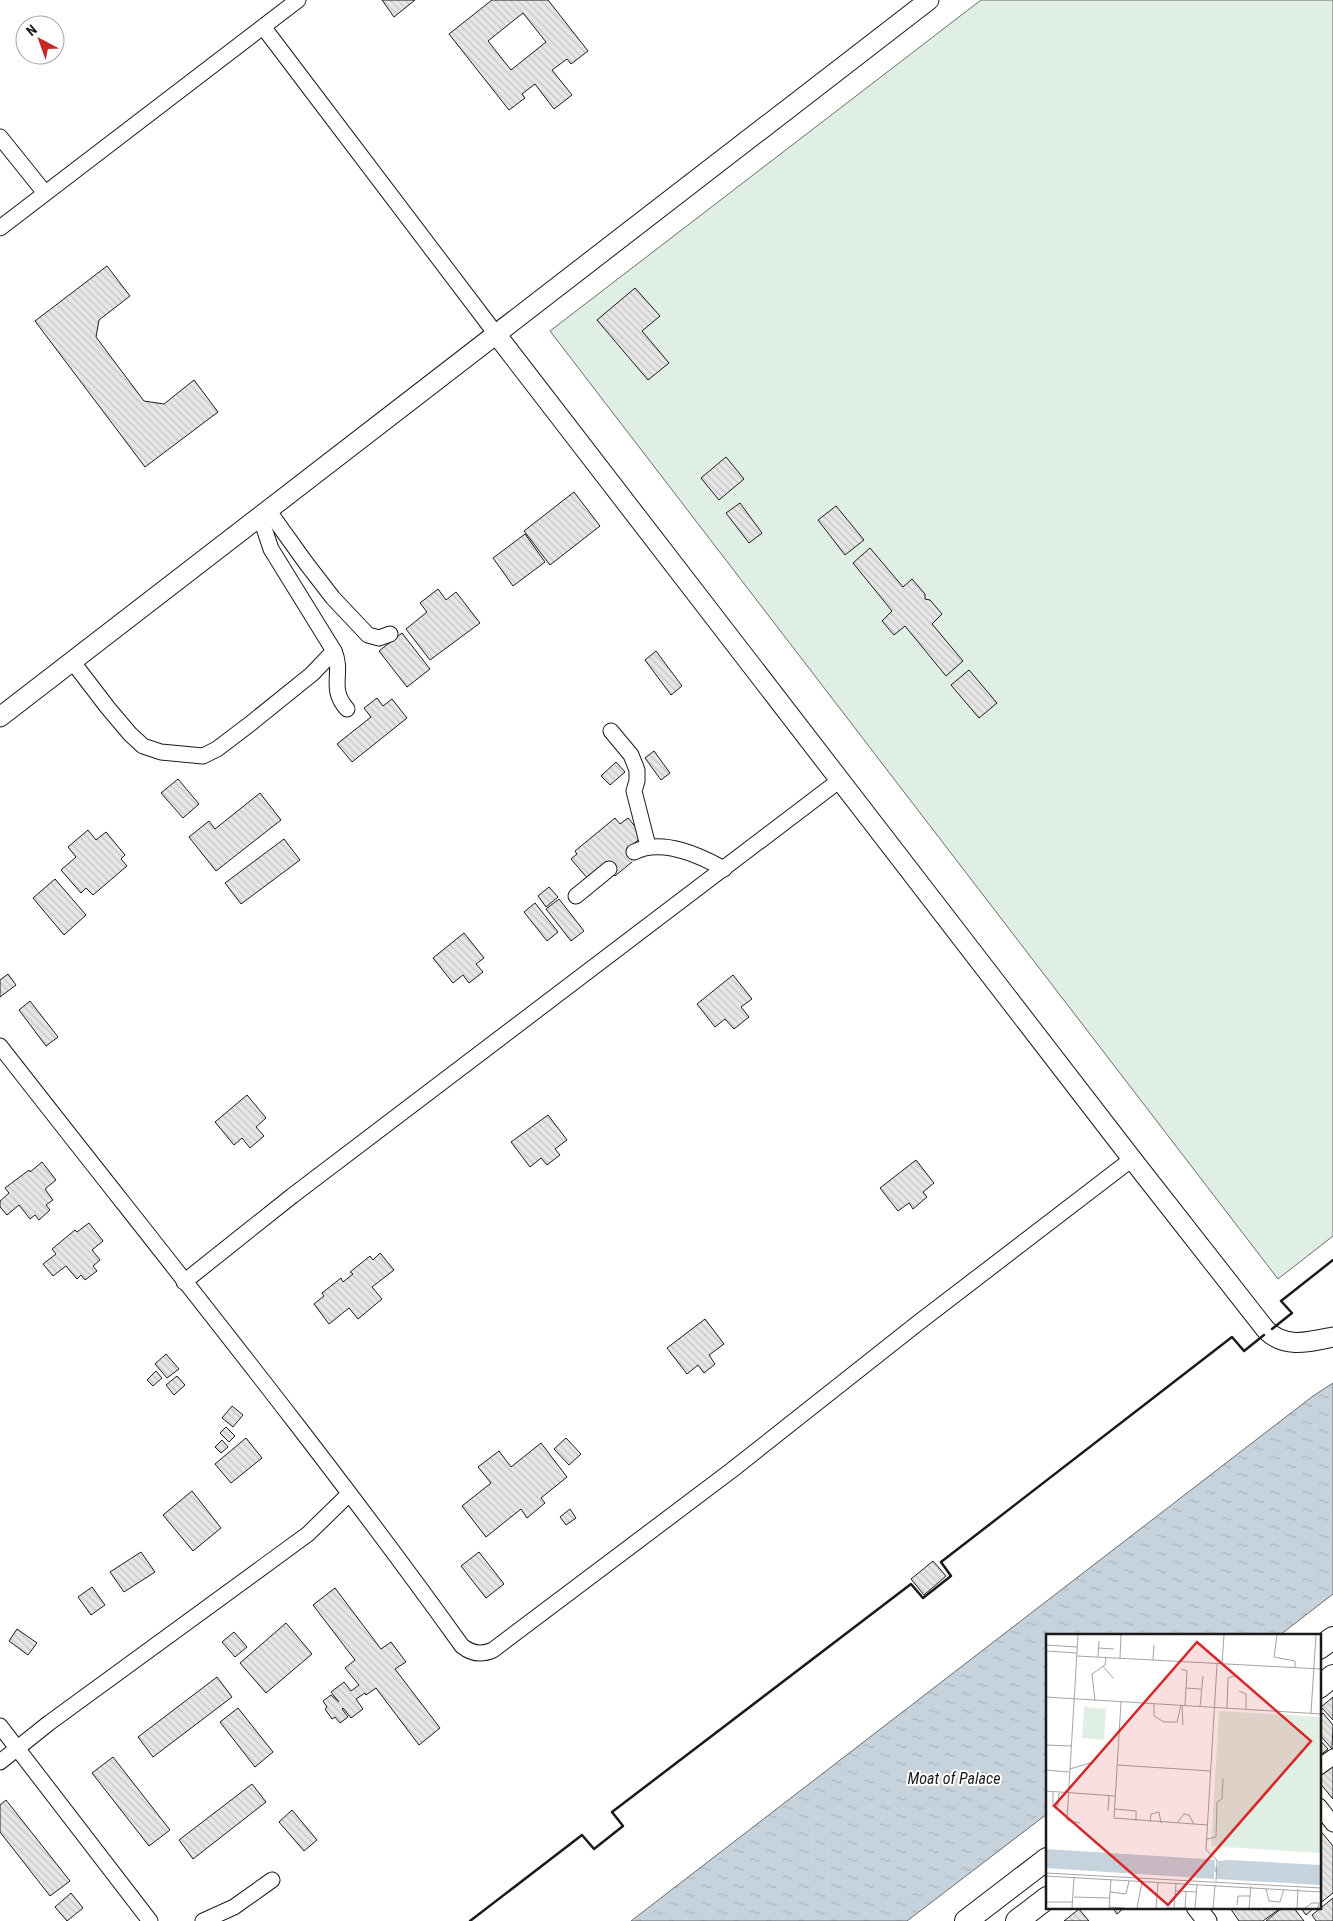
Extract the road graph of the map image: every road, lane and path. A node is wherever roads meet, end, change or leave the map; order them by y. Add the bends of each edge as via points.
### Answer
1 (929, 0) edge
2 (295, 1) edge
3 (264, 28) junction
4 (0, 138) edge
5 (45, 193) junction
6 (0, 228) edge
7 (496, 334) junction
8 (264, 513) junction
9 (390, 634) dead end
10 (334, 651) junction
11 (72, 661) junction
12 (347, 709) dead end
13 (0, 718) edge
14 (611, 731) dead end
15 (840, 780) junction
16 (609, 869) tunnel mouth
17 (724, 869) junction
18 (576, 896) dead end
19 (0, 1046) edge
20 (1132, 1159) junction
21 (184, 1282) junction
22 (1333, 1337) edge
23 (348, 1494) junction
24 (1333, 1638) edge
25 (1320, 1647) edge
26 (1333, 1676) edge
27 (1320, 1686) edge
28 (0, 1726) edge
29 (17, 1748) junction
30 (1333, 1757) edge
31 (0, 1762) edge
32 (1320, 1766) edge
33 (1320, 1807) edge
34 (1333, 1824) edge
35 (1046, 1860) edge
36 (272, 1880) dead end
37 (1046, 1899) edge
38 (1197, 1908) edge
39 (1022, 1919) edge
40 (150, 1921) edge
41 (203, 1921) edge
42 (966, 1921) edge
43 (1207, 1921) edge

1 - 7 street
2 - 3 street
3 - 5 street
3 - 7 street
4 - 5 street
5 - 6 street
7 - 8 street
7 - 15 street
8 - 9 street via 333,598 368,635 379,638
8 - 10 street via 272,549
8 - 11 street
10 - 11 street via 312,674 250,724 203,756 161,752 143,746 108,708
10 - 12 street via 339,661 338,697
11 - 13 street
14 - 17 street via 631,755 638,770 634,791 641,849 688,852
15 - 17 street
15 - 20 street
16 - 18 street
17 - 21 street via 292,1196
19 - 21 street
20 - 22 street via 1273,1337 1291,1343
20 - 23 street via 732,1470 487,1653 471,1652 462,1646
21 - 23 street
23 - 29 street via 308,1534
24 - 25 main road
26 - 27 main road
28 - 29 street
29 - 31 street
29 - 40 street
30 - 32 street
33 - 34 street
35 - 42 main road
36 - 41 street via 234,1906
37 - 39 main road
38 - 43 street

